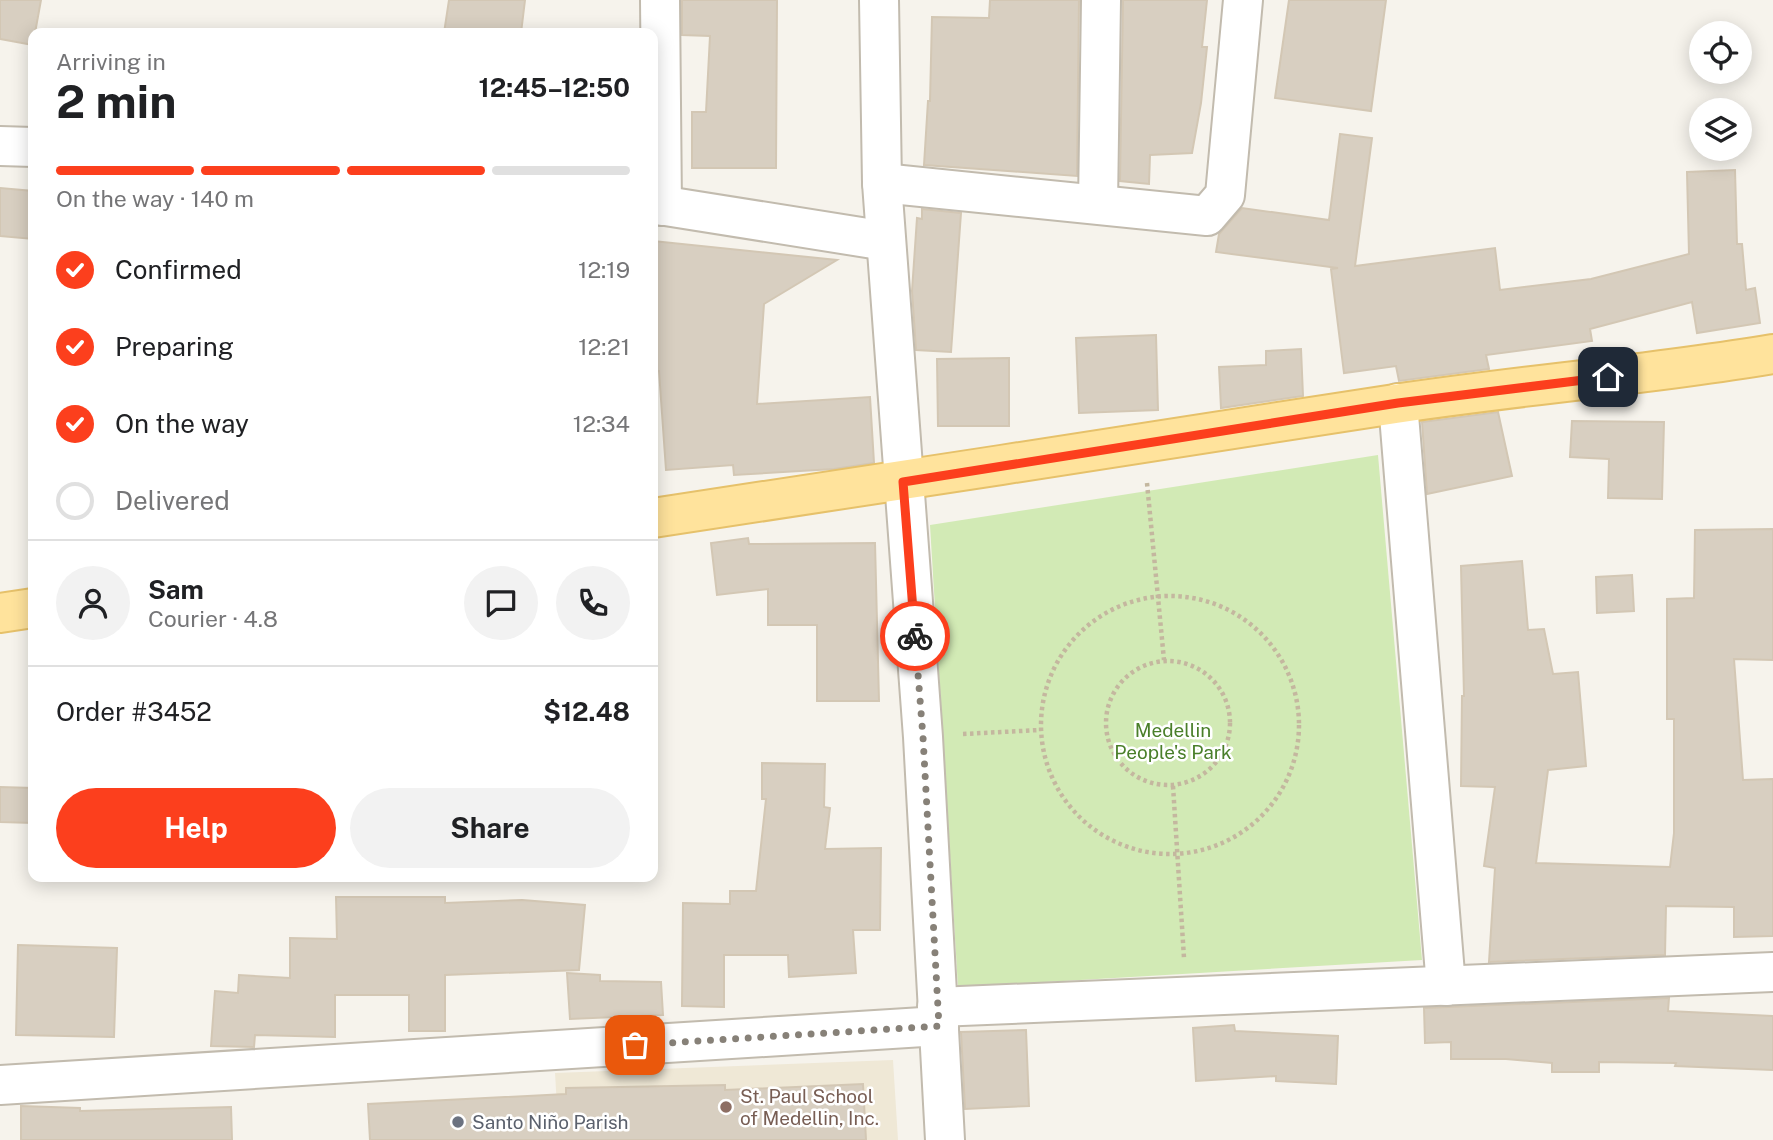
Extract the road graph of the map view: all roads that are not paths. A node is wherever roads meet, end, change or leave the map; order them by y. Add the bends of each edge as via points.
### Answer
1 (660, 0) edge
2 (879, 0) edge
3 (1101, 0) edge
4 (1243, 0) edge
5 (658, 137) edge
6 (0, 146) edge
7 (28, 147) edge
8 (882, 183) junction
9 (1098, 204) junction
10 (658, 205) edge
11 (886, 241) junction
12 (1773, 354) edge
13 (1398, 403) junction
14 (903, 482) junction
15 (658, 517) edge
16 (28, 609) edge
17 (0, 613) edge
18 (1773, 972) edge
19 (1446, 986) junction
20 (938, 1016) junction
21 (0, 1085) edge
22 (945, 1140) edge

1 - 5 street
2 - 8 street
3 - 9 street
4 - 9 street via 1225,195 1207,216
6 - 7 street
8 - 9 street
8 - 11 street
10 - 11 street
11 - 14 street
12 - 13 main road
13 - 14 main road
13 - 19 street
14 - 15 main road
14 - 20 street
16 - 17 main road
18 - 19 street
19 - 20 street
20 - 21 street
20 - 22 street

